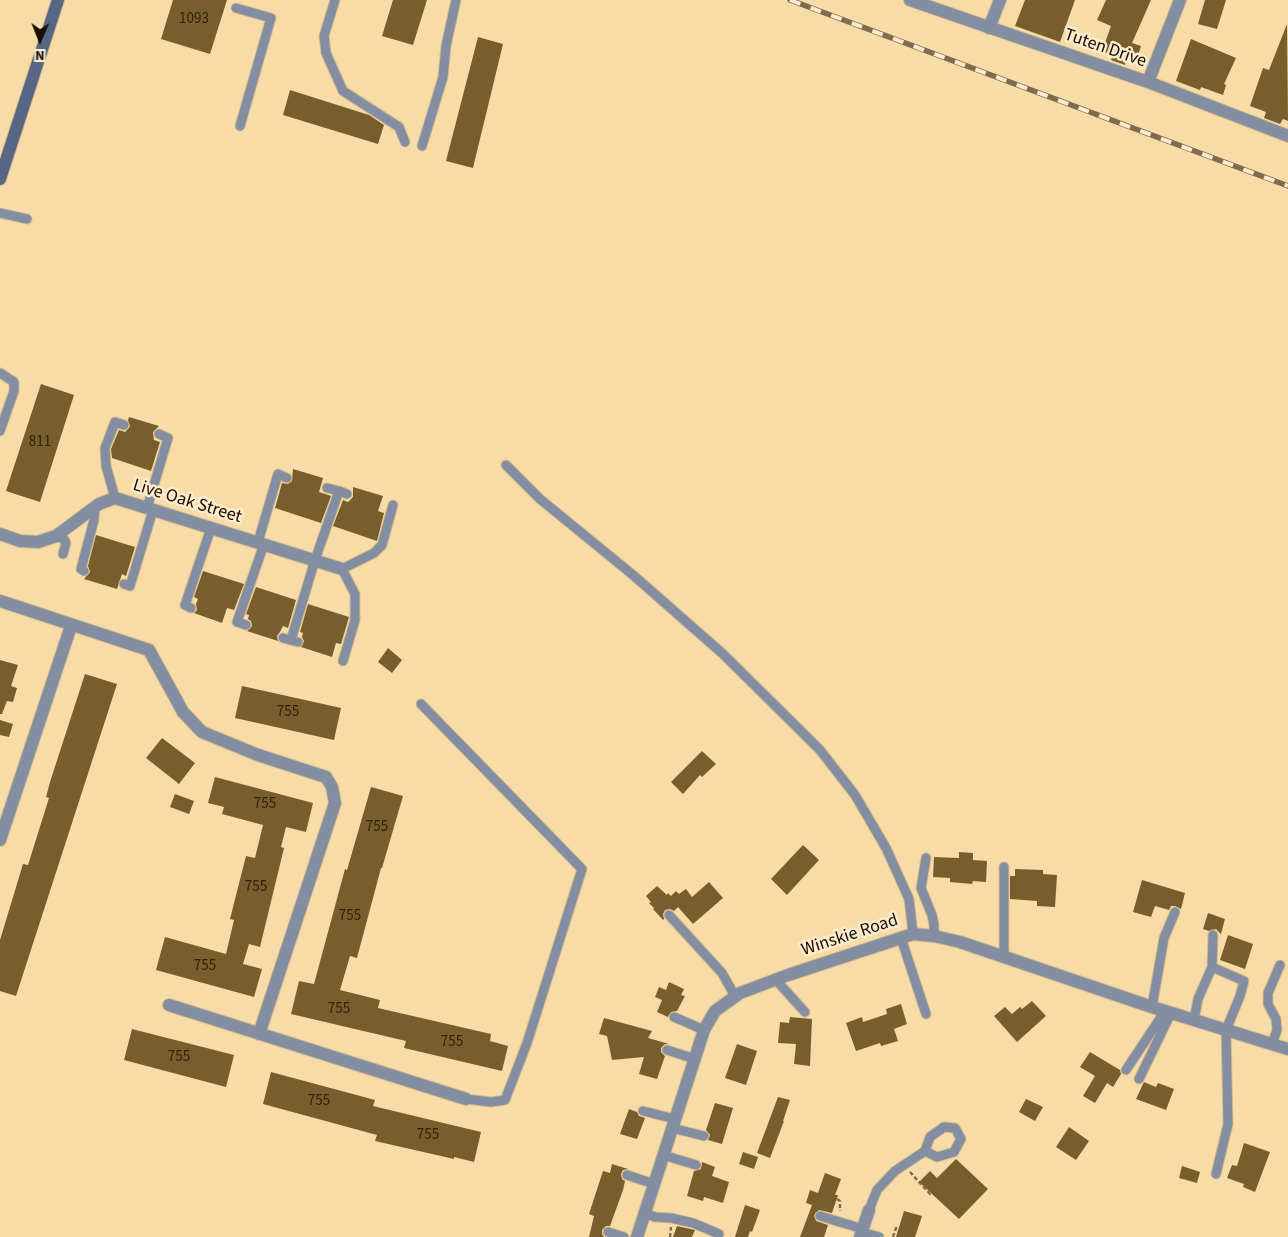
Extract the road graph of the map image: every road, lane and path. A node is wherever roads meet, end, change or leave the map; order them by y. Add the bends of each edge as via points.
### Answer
1 (58, 0) edge
2 (335, 0) edge
3 (456, 0) edge
4 (910, 0) edge
5 (1000, 0) edge
6 (1180, 0) edge
7 (236, 8) dead end
8 (989, 28) junction
9 (1148, 82) junction
10 (240, 126) dead end
11 (1288, 136) edge
12 (405, 142) dead end
13 (422, 146) dead end
14 (0, 179) edge
15 (0, 213) edge
16 (27, 219) dead end
17 (0, 373) edge
18 (124, 425) dead end
19 (0, 431) edge
20 (159, 434) dead end
21 (506, 465) dead end
22 (287, 478) dead end
23 (326, 488) dead end
24 (115, 498) junction
25 (393, 505) dead end
26 (96, 506) junction
27 (150, 509) junction
28 (211, 528) junction
29 (0, 534) edge
30 (56, 536) junction
31 (261, 543) junction
32 (63, 554) dead end
33 (315, 560) junction
34 (342, 568) junction
35 (84, 571) dead end
36 (124, 584) dead end
37 (0, 601) edge
38 (191, 608) dead end
39 (237, 622) dead end
40 (71, 626) junction
41 (291, 640) dead end
42 (343, 661) dead end
43 (421, 704) dead end
44 (0, 840) edge
45 (926, 858) dead end
46 (1004, 867) dead end
47 (1175, 912) dead end
48 (669, 915) dead end
49 (1213, 935) dead end
50 (907, 936) junction
51 (934, 936) junction
52 (1004, 957) junction
53 (1280, 965) dead end
54 (1212, 968) junction
55 (775, 979) junction
56 (735, 996) junction
57 (169, 1005) dead end
58 (1152, 1007) junction
59 (804, 1012) dead end
60 (1168, 1012) junction
61 (926, 1014) dead end
62 (674, 1017) dead end
63 (1194, 1020) junction
64 (704, 1030) junction
65 (1226, 1030) junction
66 (259, 1034) junction
67 (1272, 1044) junction
68 (667, 1050) dead end
69 (1288, 1050) edge
70 (695, 1059) junction
71 (1126, 1070) dead end
72 (1139, 1079) dead end
73 (466, 1099) joint
74 (643, 1111) dead end
75 (674, 1124) junction
76 (704, 1136) dead end
77 (925, 1151) dead end
78 (663, 1155) junction
79 (903, 1165) junction
80 (696, 1166) dead end
81 (1216, 1174) dead end
82 (627, 1175) dead end
83 (654, 1184) junction
84 (931, 1193) dead end
85 (869, 1210) joint
86 (644, 1213) junction
87 (820, 1216) dead end
88 (898, 1229) dead end
89 (608, 1232) dead end
90 (861, 1233) edge
91 (719, 1234) dead end
92 (624, 1237) edge
93 (637, 1237) edge
94 (879, 1237) edge
95 (893, 1237) edge

1 - 14 street
2 - 12 lane via 324,36 326,53 343,91 399,127
3 - 13 lane via 443,77
4 - 8 street, Tuten Drive
5 - 8 street
6 - 9 street
7 - 10 lane via 271,18
8 - 9 street, Tuten Drive
9 - 11 street, Tuten Drive
15 - 16 lane
17 - 19 lane via 14,382 14,391
18 - 24 lane via 115,422 105,448 106,466
20 - 27 lane via 168,438
21 - 50 lane via 540,499 723,654 820,750 855,795 886,848 909,899
22 - 31 lane via 278,474
23 - 33 lane via 343,492
24 - 26 street, Live Oak Street
24 - 27 street, Live Oak Street
25 - 34 lane via 382,545 374,553
26 - 30 street, Live Oak Street
26 - 35 lane via 81,569
27 - 28 street, Live Oak Street
27 - 36 lane via 130,586
28 - 31 street, Live Oak Street
28 - 38 lane via 185,604
29 - 30 street, Live Oak Street via 20,541 38,542
30 - 32 lane via 64,538 66,543
31 - 33 street, Live Oak Street
31 - 39 lane
33 - 34 street, Live Oak Street
33 - 41 lane
34 - 42 lane via 355,594 355,620
37 - 40 street
40 - 44 street
40 - 66 street via 148,650 183,712 202,732 258,755 326,777 332,787 335,803
43 - 73 lane via 582,868 527,1043 505,1100
45 - 51 lane via 921,888 932,915
46 - 52 lane
47 - 58 lane via 1164,938
48 - 56 lane via 722,973
49 - 54 lane
50 - 51 street, Winskie Road
50 - 55 street, Winskie Road
50 - 61 lane
51 - 52 street, Winskie Road
52 - 58 street, Winskie Road
53 - 67 lane via 1268,993 1268,1004 1276,1019
54 - 63 lane via 1198,999
54 - 65 lane via 1244,981
55 - 56 street, Winskie Road
55 - 59 lane
56 - 64 street, Winskie Road via 716,1010
57 - 66 street
58 - 60 street, Winskie Road
60 - 63 street, Winskie Road
60 - 71 lane
60 - 72 lane
62 - 64 lane
63 - 65 street, Winskie Road
64 - 70 street, Winskie Road
65 - 67 street, Winskie Road
65 - 81 lane via 1228,1124
66 - 73 street
67 - 69 street, Winskie Road
68 - 70 lane
70 - 75 street, Winskie Road
74 - 75 lane
75 - 76 lane
75 - 78 street, Winskie Road
77 - 79 lane
78 - 80 lane
78 - 83 street, Winskie Road
79 - 84 path
79 - 85 lane via 877,1190
82 - 83 lane
83 - 86 street, Winskie Road
85 - 90 street
86 - 91 lane via 693,1223
86 - 93 street, Winskie Road
87 - 90 lane
88 - 95 path
89 - 92 lane
90 - 94 lane

